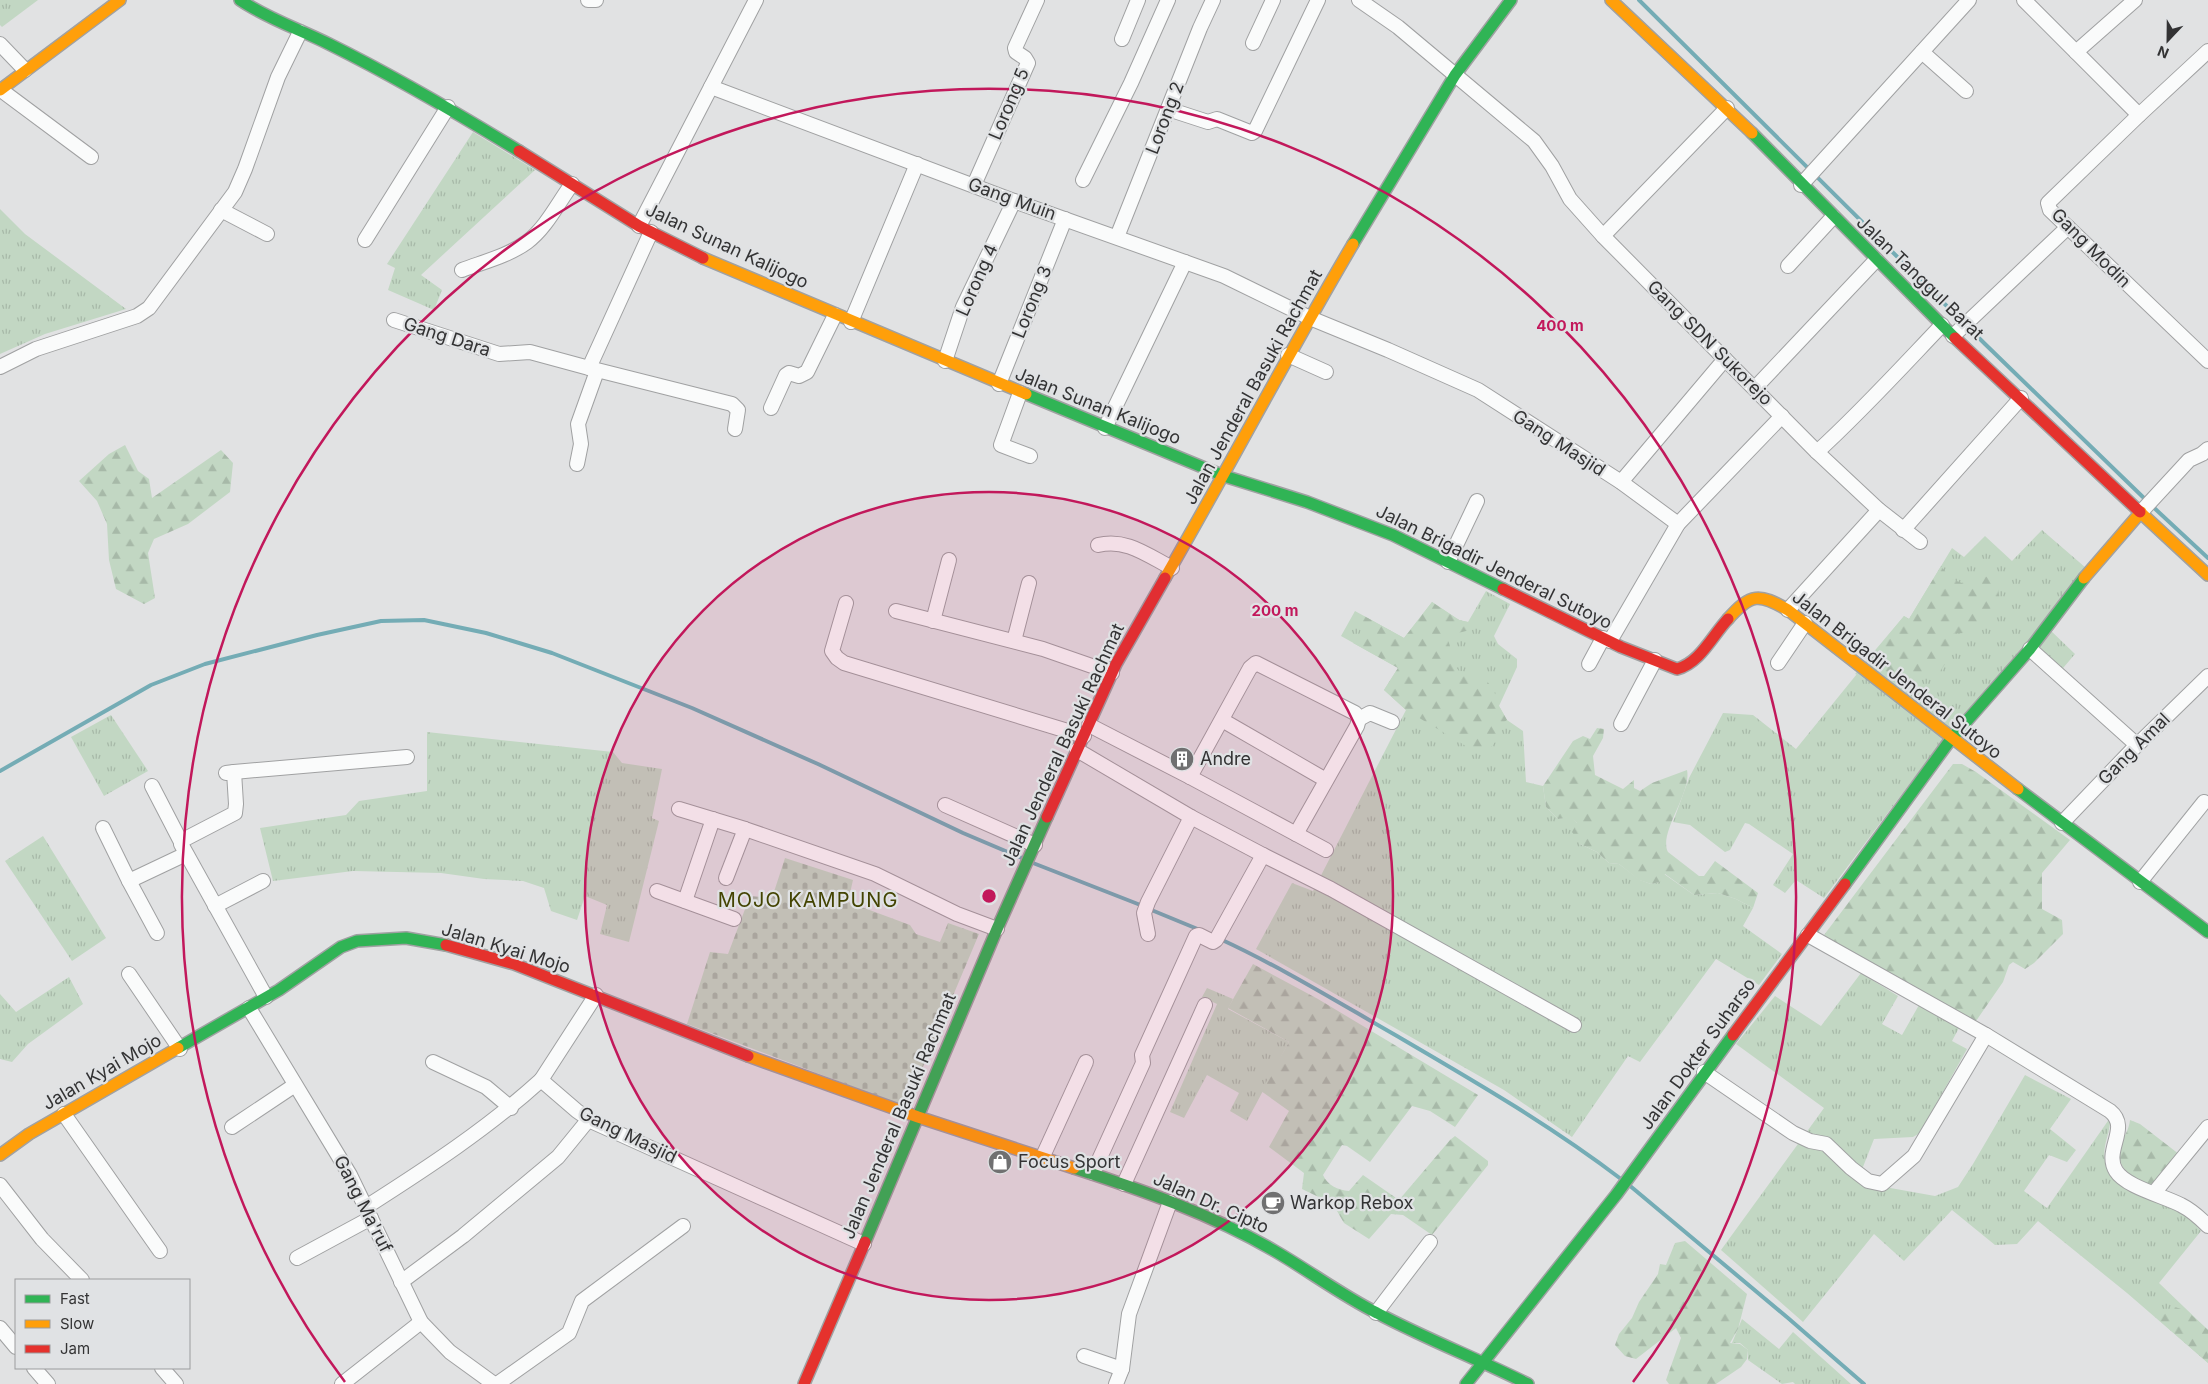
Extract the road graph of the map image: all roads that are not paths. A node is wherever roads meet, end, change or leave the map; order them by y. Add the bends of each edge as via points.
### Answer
1 (120, 0) edge
2 (240, 0) edge
3 (588, 0) edge
4 (596, 0) edge
5 (756, 0) edge
6 (1037, 0) edge
7 (1138, 0) edge
8 (1168, 0) edge
9 (1213, 0) edge
10 (1273, 0) edge
11 (1318, 0) edge
12 (1359, 0) edge
13 (1511, 0) edge
14 (1611, 0) edge
15 (1969, 0) edge
16 (2024, 0) edge
17 (2135, 0) edge
18 (300, 32) junction
19 (1122, 39) dead end
20 (1253, 43) dead end
21 (0, 44) edge
22 (2208, 51) edge
23 (1922, 52) junction
24 (2076, 52) junction
25 (25, 70) junction
26 (1455, 75) junction
27 (711, 87) junction
28 (0, 90) edge
29 (1966, 91) dead end
30 (448, 107) junction
31 (1726, 108) junction
32 (1168, 109) junction
33 (2139, 115) junction
34 (91, 157) dead end
35 (917, 164) junction
36 (1083, 180) dead end
37 (572, 184) junction
38 (974, 185) junction
39 (1801, 185) junction
40 (1014, 201) junction
41 (221, 210) junction
42 (1833, 217) junction
43 (1066, 219) junction
44 (2068, 228) junction
45 (645, 229) junction
46 (267, 234) dead end
47 (1604, 236) junction
48 (1117, 237) junction
49 (365, 240) dead end
50 (1876, 260) junction
51 (1185, 262) junction
52 (1788, 266) dead end
53 (462, 270) dead end
54 (835, 315) junction
55 (1310, 318) junction
56 (394, 320) dead end
57 (851, 322) junction
58 (1942, 325) junction
59 (1956, 333) junction
60 (1288, 355) junction
61 (1725, 359) junction
62 (945, 361) junction
63 (2208, 361) edge
64 (0, 366) edge
65 (593, 369) junction
66 (1326, 372) dead end
67 (1000, 384) junction
68 (1755, 388) junction
69 (1020, 393) junction
70 (2021, 398) junction
71 (772, 408) dead end
72 (1782, 416) junction
73 (1105, 428) junction
74 (735, 429) dead end
75 (2208, 449) edge
76 (1817, 452) junction
77 (1030, 456) dead end
78 (577, 464) dead end
79 (1224, 476) junction
80 (1621, 482) junction
81 (1477, 501) dead end
82 (1879, 510) junction
83 (2140, 512) junction
84 (1678, 524) junction
85 (1903, 530) junction
86 (1920, 542) dead end
87 (1098, 545) dead end
88 (949, 560) dead end
89 (1448, 562) junction
90 (1172, 568) junction
91 (2208, 575) edge
92 (1028, 583) dead end
93 (846, 603) dead end
94 (1788, 610) junction
95 (896, 611) dead end
96 (933, 621) junction
97 (1805, 623) junction
98 (1606, 640) junction
99 (1014, 641) junction
100 (2030, 649) junction
101 (1655, 660) junction
102 (1778, 663) dead end
103 (1589, 664) dead end
104 (1112, 673) junction
105 (2208, 676) edge
106 (1359, 719) junction
107 (1222, 720) junction
108 (1392, 722) dead end
109 (1621, 724) dead end
110 (1087, 731) junction
111 (1952, 739) junction
112 (2137, 745) junction
113 (1077, 750) junction
114 (407, 756) dead end
115 (1190, 777) junction
116 (1326, 780) junction
117 (152, 786) dead end
118 (2204, 802) dead end
119 (945, 805) dead end
120 (679, 809) dead end
121 (1191, 817) junction
122 (713, 819) junction
123 (2062, 823) junction
124 (103, 828) dead end
125 (746, 829) junction
126 (1296, 834) junction
127 (1034, 846) junction
128 (183, 848) junction
129 (1326, 850) dead end
130 (1263, 855) junction
131 (726, 878) dead end
132 (129, 881) junction
133 (263, 881) dead end
134 (2140, 882) junction
135 (657, 891) dead end
136 (684, 901) junction
137 (215, 906) junction
138 (734, 919) dead end
139 (997, 929) junction
140 (2208, 932) edge
141 (157, 933) dead end
142 (1148, 934) dead end
143 (1808, 935) junction
144 (129, 974) dead end
145 (596, 995) junction
146 (266, 997) junction
147 (1206, 1005) dead end
148 (248, 1008) junction
149 (1574, 1026) dead end
150 (1986, 1035) junction
151 (180, 1048) junction
152 (434, 1062) dead end
153 (1086, 1062) dead end
154 (1704, 1072) junction
155 (541, 1080) junction
156 (295, 1085) junction
157 (511, 1108) junction
158 (64, 1114) junction
159 (918, 1117) junction
160 (589, 1119) junction
161 (232, 1127) dead end
162 (2208, 1127) edge
163 (0, 1155) edge
164 (1043, 1156) junction
165 (1093, 1173) junction
166 (1124, 1184) junction
167 (0, 1185) edge
168 (2154, 1193) junction
169 (1170, 1202) junction
170 (369, 1213) junction
171 (683, 1226) dead end
172 (2208, 1226) edge
173 (1430, 1242) dead end
174 (864, 1244) junction
175 (160, 1251) dead end
176 (297, 1258) dead end
177 (81, 1279) edge
178 (402, 1282) junction
179 (1376, 1313) junction
180 (421, 1322) junction
181 (0, 1328) edge
182 (9, 1346) edge
183 (1084, 1356) dead end
184 (1483, 1362) junction
185 (35, 1369) edge
186 (163, 1369) edge
187 (1122, 1369) junction
188 (48, 1384) edge
189 (176, 1384) edge
190 (342, 1384) edge
191 (495, 1384) edge
192 (804, 1384) edge
193 (1116, 1384) edge
194 (1466, 1384) edge
195 (1528, 1384) edge

1 - 25 street
2 - 18 street, Jalan Sunan Kalijogo via 259,13
3 - 4 street
5 - 27 street
6 - 38 street, Lorong 5 via 1015,48 1028,63
7 - 19 street
8 - 36 street
9 - 32 street, Lorong 2
10 - 20 street
11 - 32 street via 1252,133 1217,120 1208,122
12 - 26 street, Gang SDN Sukorejo
13 - 26 street, Jalan Jenderal Basuki Rachmat
14 - 31 street, Jalan Tanggul Barat
15 - 23 street
16 - 24 street
17 - 24 street
18 - 30 street, Jalan Sunan Kalijogo
18 - 41 street via 278,77 235,192
21 - 25 street
22 - 33 street, Gang Modin
23 - 29 street
23 - 39 street
24 - 33 street
25 - 28 street
26 - 47 street, Gang SDN Sukorejo via 1534,141 1570,199
26 - 55 street, Jalan Jenderal Basuki Rachmat
27 - 35 street, Gang Muin
27 - 45 street
28 - 34 street
30 - 37 street, Jalan Sunan Kalijogo
30 - 49 street
31 - 39 street, Jalan Tanggul Barat
31 - 47 street
32 - 48 street, Lorong 2
33 - 44 street, Gang Modin via 2050,200 2050,210
35 - 38 street, Gang Muin
35 - 57 street
37 - 45 street, Jalan Sunan Kalijogo
37 - 53 street via 538,232 526,243
38 - 40 street, Gang Muin
39 - 42 street, Jalan Tanggul Barat
40 - 43 street, Gang Muin
40 - 62 street, Lorong 4 via 963,308
41 - 46 street
41 - 64 street via 149,308 137,316 36,349
42 - 50 street, Jalan Tanggul Barat
42 - 52 street
43 - 48 street, Gang Muin
43 - 67 street, Lorong 3
44 - 59 street
44 - 63 street, Gang Modin
45 - 54 street, Jalan Sunan Kalijogo
45 - 65 street
47 - 61 street, Gang SDN Sukorejo
48 - 51 street, Gang Muin
50 - 58 street, Jalan Tanggul Barat
50 - 68 street
51 - 55 street, Gang Muin via 1224,276
51 - 73 street
54 - 57 street, Jalan Sunan Kalijogo
54 - 71 street via 807,372 799,376 786,375
55 - 60 street, Jalan Jenderal Basuki Rachmat
55 - 80 street, Gang Masjid via 1478,390
56 - 65 street, Gang Dara via 499,354 530,352
57 - 62 street, Jalan Sunan Kalijogo
58 - 59 street, Jalan Tanggul Barat
58 - 76 street via 1858,415
59 - 70 street, Jalan Tanggul Barat
60 - 66 street
60 - 79 street, Jalan Jenderal Basuki Rachmat
61 - 68 street, Gang SDN Sukorejo
61 - 80 street
62 - 67 street, Jalan Sunan Kalijogo
65 - 74 street, Gang Dara via 732,404 738,410
65 - 78 street via 578,424 582,444
67 - 69 street, Jalan Sunan Kalijogo
68 - 72 street, Gang SDN Sukorejo
69 - 73 street, Jalan Sunan Kalijogo
69 - 77 street via 1001,445
70 - 83 street, Jalan Tanggul Barat
70 - 85 street
72 - 76 street, Gang SDN Sukorejo
72 - 84 street
73 - 79 street, Jalan Sunan Kalijogo
75 - 83 street via 2189,460
76 - 82 street, Gang SDN Sukorejo
79 - 89 street, Jalan Brigadir Jenderal Sutoyo via 1307,502 1393,535
79 - 90 street, Jalan Jenderal Basuki Rachmat
80 - 84 street, Gang Masjid
81 - 89 street
82 - 85 street, Gang SDN Sukorejo
82 - 94 street
83 - 91 street, Jalan Tanggul Barat
83 - 100 street, Jalan Dokter Suharso via 2091,569
84 - 98 street
85 - 86 street, Gang SDN Sukorejo
87 - 90 street via 1124,544
88 - 96 street
89 - 98 street, Jalan Brigadir Jenderal Sutoyo
90 - 104 street, Jalan Jenderal Basuki Rachmat
92 - 99 street
93 - 110 street via 832,651 837,658 855,667
94 - 97 street, Jalan Brigadir Jenderal Sutoyo
94 - 101 street, Jalan Brigadir Jenderal Sutoyo via 1756,596 1735,610 1694,661 1685,667 1677,668
95 - 96 street
96 - 99 street
97 - 102 street
97 - 111 street, Jalan Brigadir Jenderal Sutoyo
98 - 101 street, Jalan Brigadir Jenderal Sutoyo
98 - 103 street
99 - 104 street
100 - 111 street, Jalan Dokter Suharso
100 - 112 street
101 - 109 street
104 - 110 street, Jalan Jenderal Basuki Rachmat
105 - 112 street, Gang Amal
106 - 107 street via 1355,713 1256,663 1250,668
106 - 108 street via 1370,713
106 - 116 street
107 - 115 street
107 - 116 street
110 - 113 street, Jalan Jenderal Basuki Rachmat
110 - 115 street
111 - 123 street, Jalan Brigadir Jenderal Sutoyo
111 - 143 street, Jalan Dokter Suharso
112 - 123 street, Gang Amal
113 - 121 street
113 - 127 street, Jalan Jenderal Basuki Rachmat
114 - 128 street via 230,772 235,813
115 - 126 street
116 - 126 street
117 - 128 street
118 - 134 street
119 - 127 street
120 - 122 street
121 - 130 street
121 - 142 street via 1146,908
122 - 125 street
122 - 136 street
123 - 134 street, Jalan Brigadir Jenderal Sutoyo
124 - 132 street
125 - 131 street
125 - 139 street via 874,874
126 - 129 street
127 - 139 street, Jalan Jenderal Basuki Rachmat
128 - 132 street
128 - 137 street
130 - 149 street via 1331,889
130 - 165 street via 1219,936 1213,942 1196,936 1142,1055 1144,1063
132 - 141 street
133 - 137 street
134 - 140 street, Jalan Brigadir Jenderal Sutoyo
135 - 136 street
136 - 138 street
137 - 146 street
139 - 159 street, Jalan Jenderal Basuki Rachmat
143 - 150 street
143 - 154 street, Jalan Dokter Suharso
144 - 151 street
145 - 146 street, Jalan Kyai Mojo via 514,964 460,948 406,938 357,941 341,947
145 - 155 street
145 - 159 street, Jalan Kyai Mojo via 707,1041
146 - 148 street, Jalan Kyai Mojo
147 - 166 street
148 - 151 street, Jalan Kyai Mojo
148 - 156 street, Gang Ma'ruf
150 - 154 street via 1914,1156 1882,1184 1868,1181 1826,1144 1810,1141 1793,1132
150 - 168 street via 2117,1117 2120,1125 2112,1163 2117,1173 2128,1181
151 - 158 street, Jalan Kyai Mojo
152 - 157 street via 486,1087
153 - 164 street
154 - 184 street, Jalan Dokter Suharso via 1616,1195
155 - 157 street
155 - 160 street, Gang Masjid
156 - 161 street
156 - 170 street, Gang Ma'ruf via 350,1175
157 - 170 street
158 - 163 street, Jalan Kyai Mojo
158 - 175 street
159 - 164 street, Jalan Dr. Cipto
159 - 174 street, Jalan Jenderal Basuki Rachmat
160 - 174 street, Gang Masjid
160 - 178 street via 558,1157
162 - 168 street
164 - 165 street, Jalan Dr. Cipto
165 - 166 street, Jalan Dr. Cipto
166 - 169 street, Jalan Dr. Cipto
167 - 177 street via 42,1239
168 - 172 street via 2182,1205
169 - 179 street, Jalan Dr. Cipto via 1227,1225 1274,1250
169 - 187 street via 1129,1314
170 - 176 street
170 - 178 street, Gang Ma'ruf
171 - 191 street via 582,1301 569,1333
173 - 179 street
174 - 192 street, Jalan Jenderal Basuki Rachmat
178 - 180 street, Gang Ma'ruf
179 - 184 street, Jalan Dr. Cipto
180 - 190 street
180 - 191 street, Gang Ma'ruf via 450,1352
181 - 182 street
183 - 187 street
184 - 194 street, Jalan Dokter Suharso
184 - 195 street, Jalan Dr. Cipto
185 - 188 street
186 - 189 street
187 - 193 street

